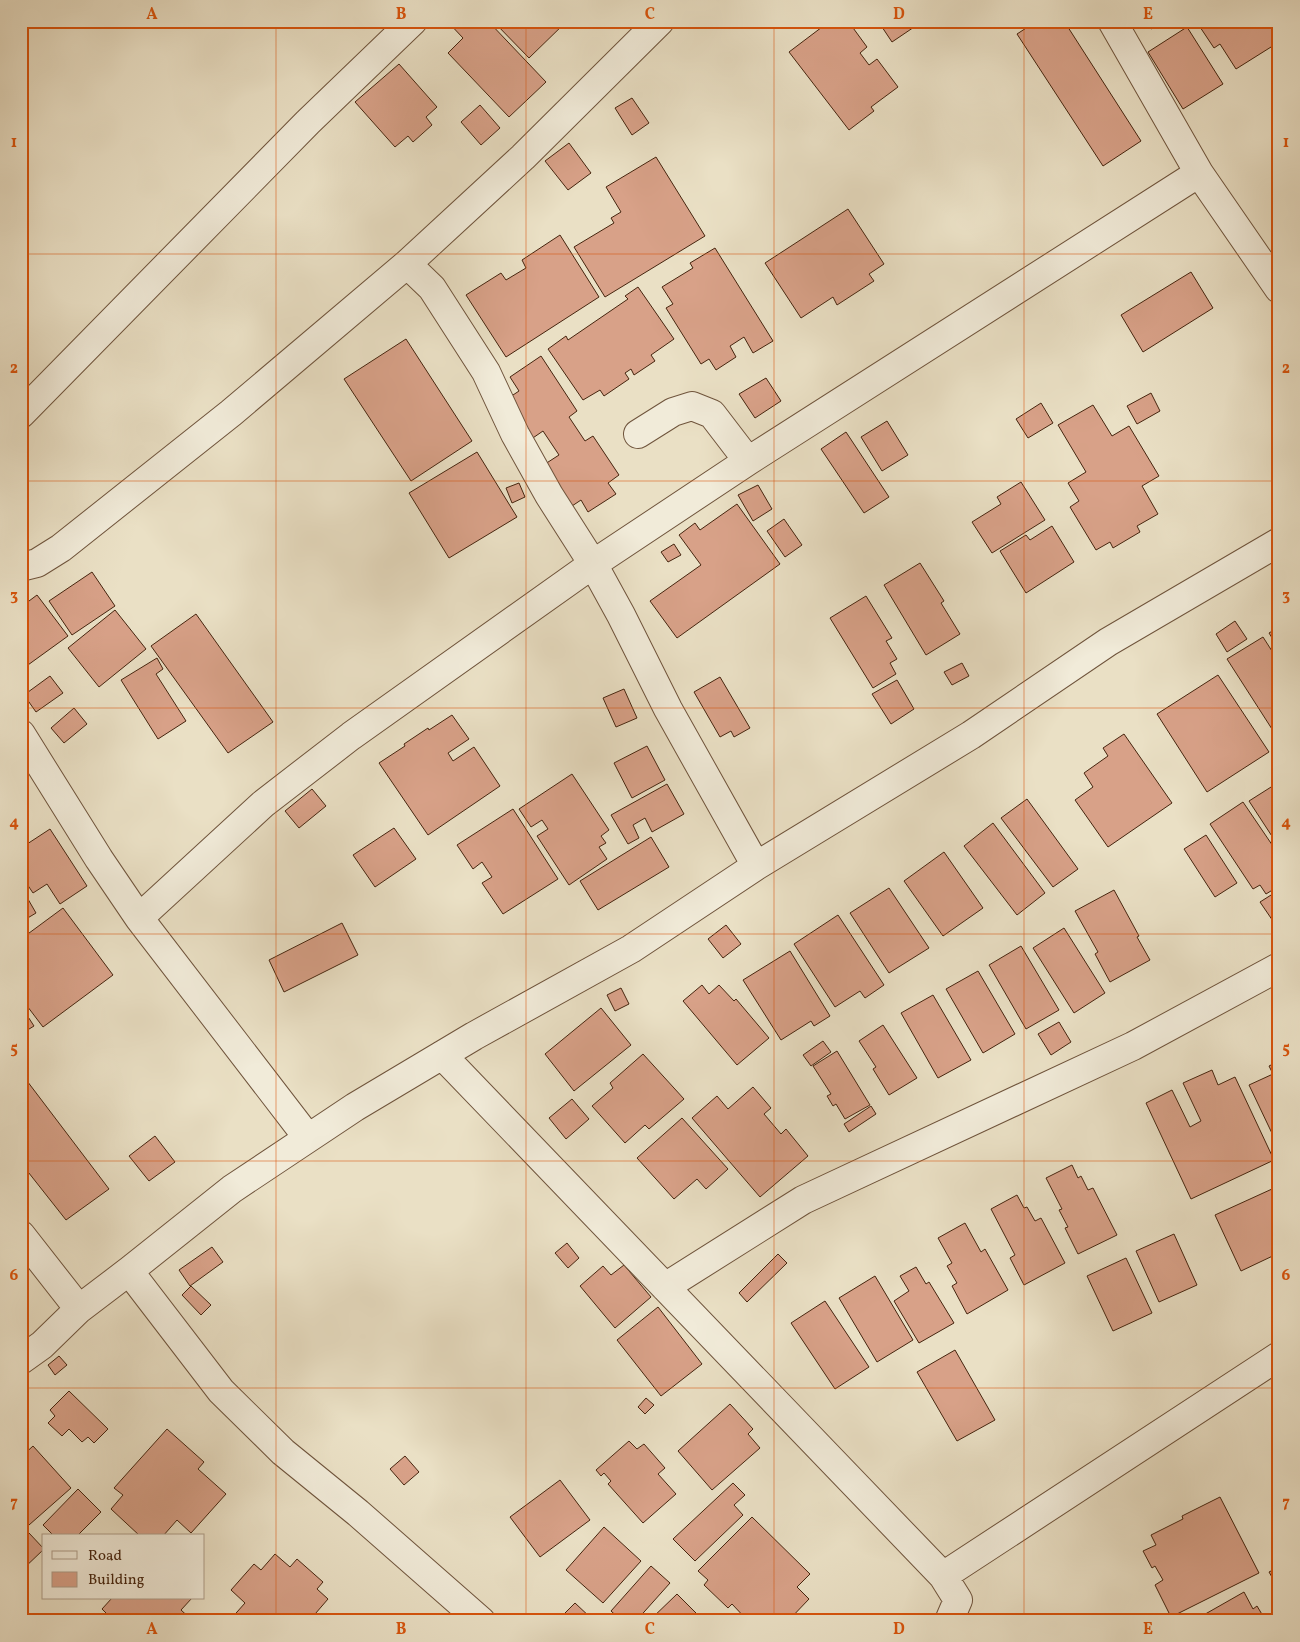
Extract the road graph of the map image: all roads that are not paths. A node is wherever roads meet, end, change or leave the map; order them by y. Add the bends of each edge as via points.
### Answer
1 (413, 21) edge
2 (660, 21) edge
3 (1112, 21) edge
4 (1199, 172) junction
5 (407, 264) junction
6 (1279, 289) edge
7 (21, 414) edge
8 (638, 434) dead end
9 (748, 461) junction
10 (1279, 542) edge
11 (593, 564) junction
12 (21, 567) edge
13 (21, 734) edge
14 (756, 866) junction
15 (139, 918) junction
16 (1279, 967) edge
17 (442, 1055) junction
18 (308, 1138) junction
19 (21, 1235) edge
20 (129, 1271) junction
21 (665, 1287) junction
22 (79, 1309) junction
23 (1279, 1356) edge
24 (21, 1360) edge
25 (943, 1576) junction
26 (481, 1621) edge
27 (949, 1621) edge

1 - 7 street via 308,122
2 - 5 street via 523,157
3 - 4 street
4 - 6 street
4 - 9 street
5 - 11 street via 432,288 486,372 515,434
5 - 12 street via 231,413 61,548 37,563
8 - 9 street via 673,412 692,406 712,414
9 - 11 street
10 - 14 street via 1108,642 971,735
11 - 14 street via 668,709
11 - 15 street via 299,775
13 - 15 street
14 - 17 street via 631,949
15 - 18 street
16 - 21 street via 1133,1046 803,1200
17 - 18 street
17 - 21 street
18 - 20 street via 232,1189
19 - 22 street
20 - 22 street
20 - 26 street via 221,1391 283,1452
21 - 25 street
22 - 24 street via 42,1345
23 - 25 street
25 - 27 street via 958,1600

